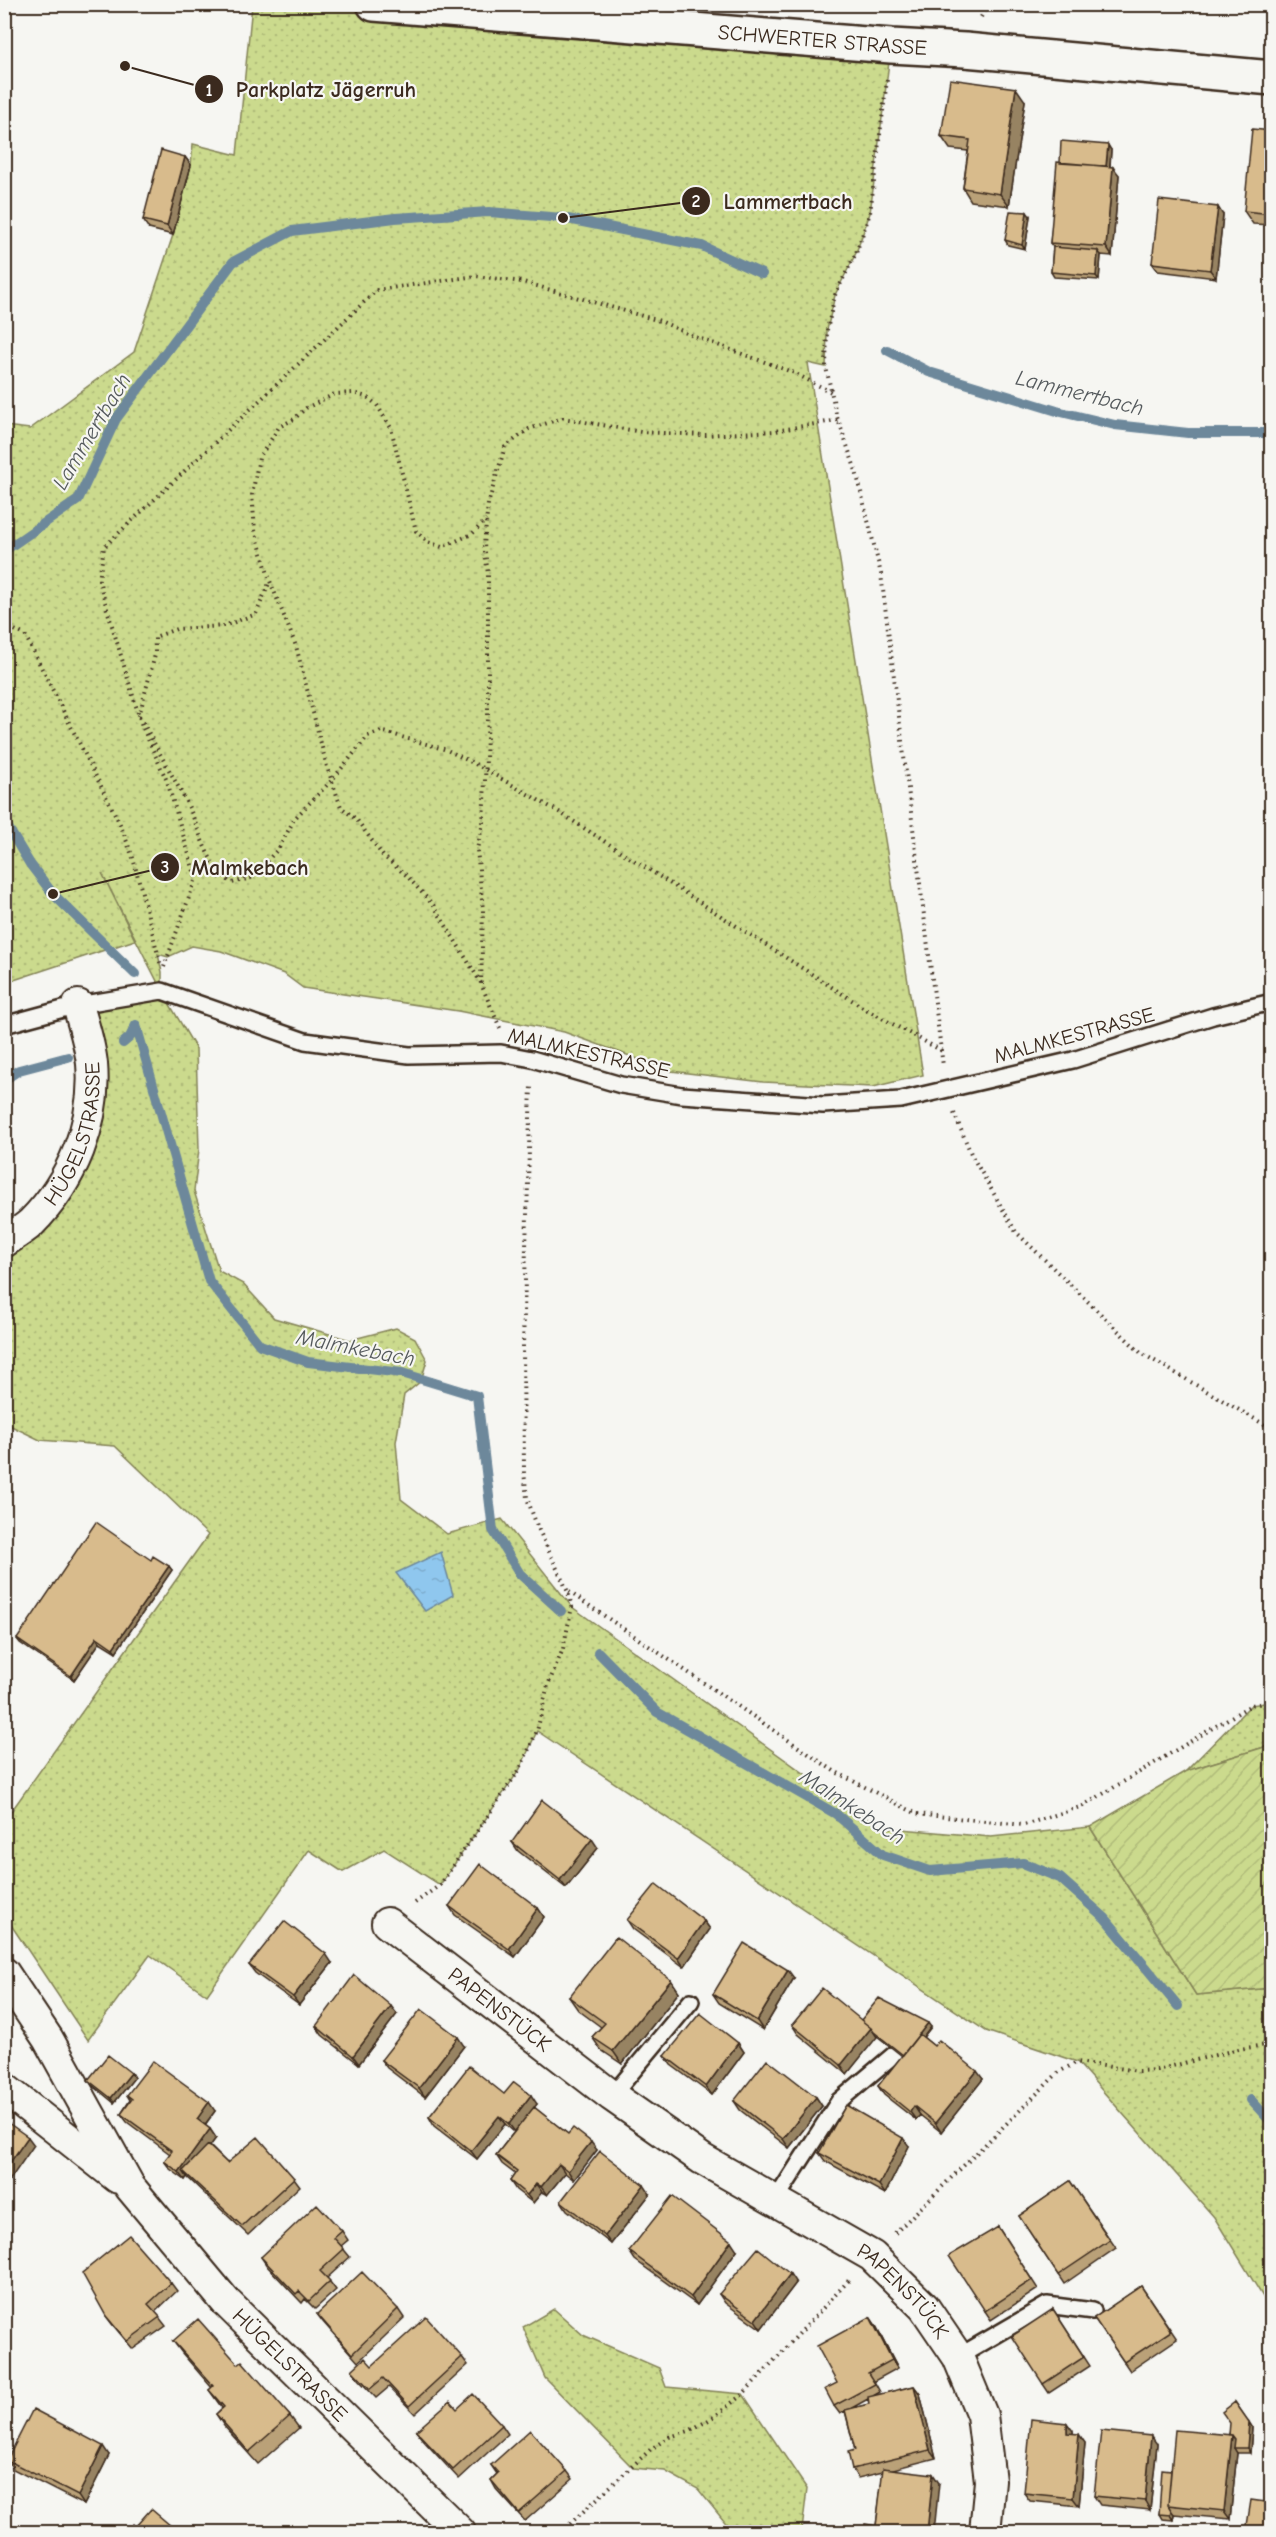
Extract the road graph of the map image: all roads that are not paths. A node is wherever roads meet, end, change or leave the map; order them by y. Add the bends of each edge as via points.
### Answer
1 (374, 4) edge
2 (654, 16) edge
3 (1272, 78) edge
4 (1272, 1002) edge
5 (78, 1005) junction
6 (4, 1025) edge
7 (4, 1242) edge
8 (387, 1923) road end
9 (4, 1973) edge
10 (691, 2001) dead end
11 (897, 2052) edge
12 (4, 2088) edge
13 (612, 2096) junction
14 (130, 2187) junction
15 (775, 2200) junction
16 (1093, 2311) dead end
17 (958, 2357) junction
18 (460, 2532) edge
19 (986, 2532) edge

1 - 2 main road, SCHWERTER STRASSE
2 - 3 main road, SCHWERTER STRASSE via 891,46
4 - 5 lane, MALMKESTRASSE via 1072,1060 901,1100 823,1105 682,1095 621,1085 501,1053 409,1055 305,1041 162,991
5 - 6 lane, MALMKESTRASSE
5 - 7 street, HÜGELSTRASSE via 92,1062 93,1096 87,1127 66,1179 30,1223
8 - 13 street, PAPENSTÜCK
9 - 14 street, HÜGELSTRASSE via 48,2039
10 - 13 lane
11 - 15 lane via 839,2101
12 - 14 street, HÜGELSTRASSE
13 - 15 street, PAPENSTÜCK via 702,2159
14 - 18 street, HÜGELSTRASSE via 226,2302
15 - 17 street, PAPENSTÜCK via 872,2256 924,2307
16 - 17 lane, PAPENSTÜCK via 1047,2305
17 - 19 street, PAPENSTÜCK via 982,2415 990,2481

